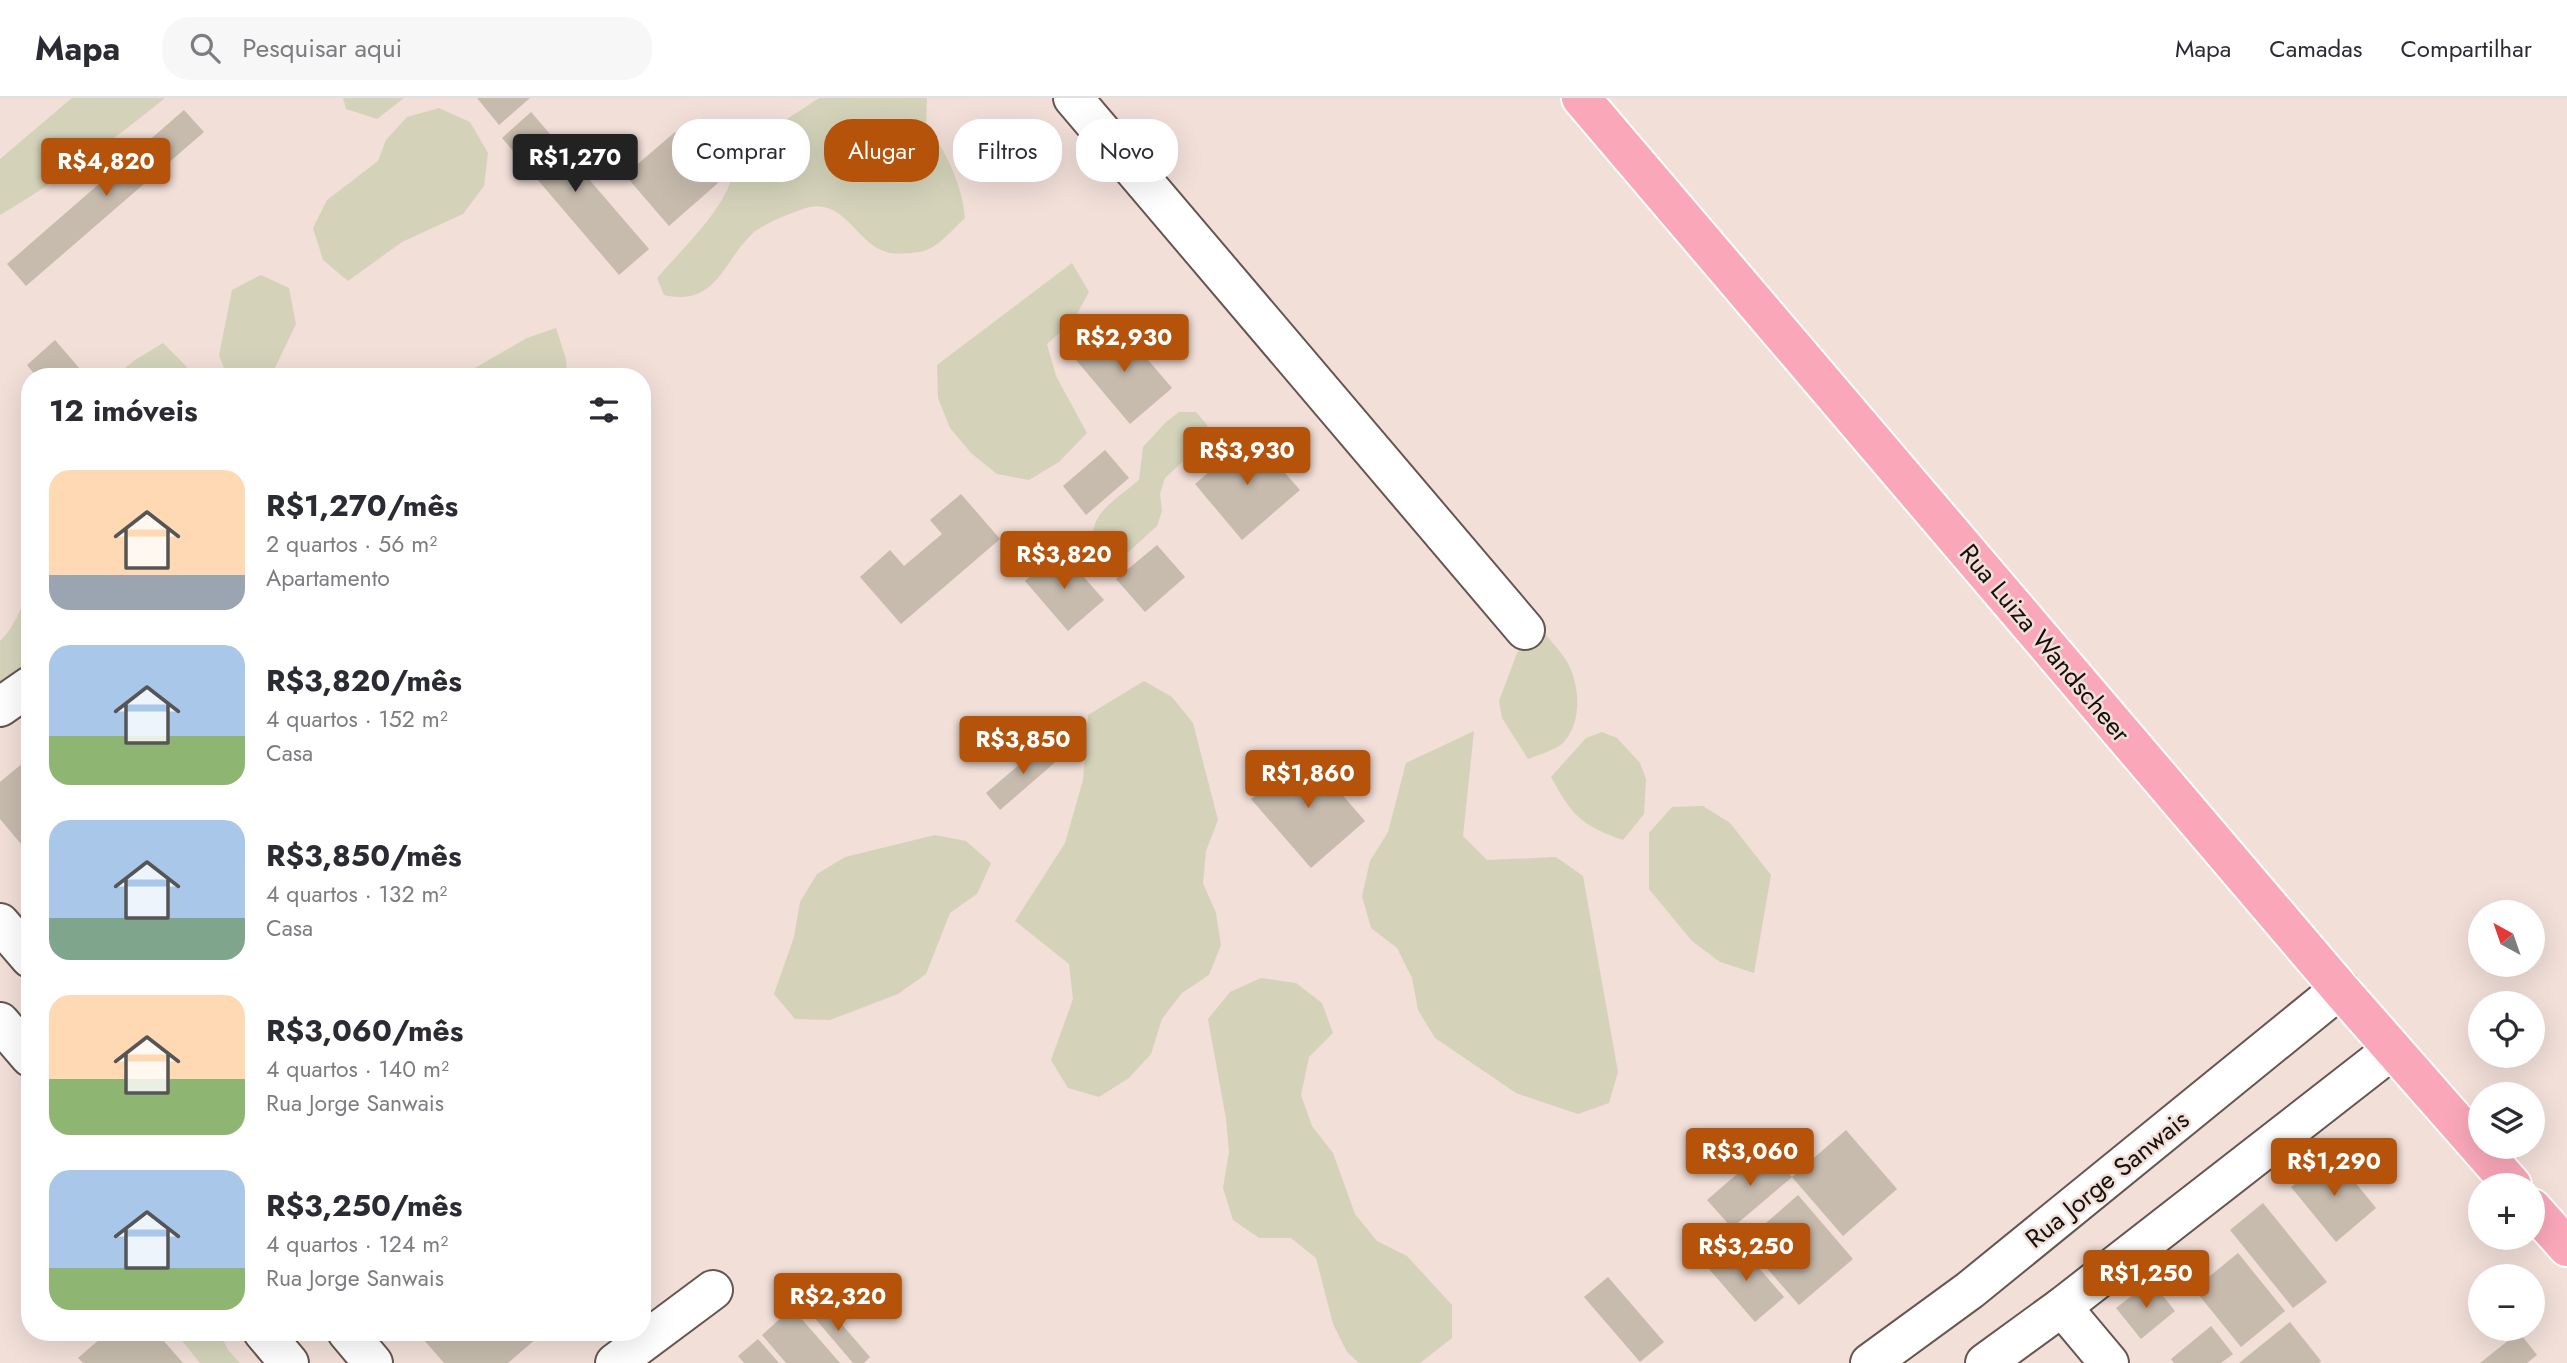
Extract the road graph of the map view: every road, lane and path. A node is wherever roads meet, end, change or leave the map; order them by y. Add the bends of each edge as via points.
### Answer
1 (1073, 98) edge
2 (1581, 98) edge
3 (1525, 630) dead end
4 (21, 692) edge
5 (0, 707) edge
6 (0, 923) edge
7 (21, 948) edge
8 (2340, 989) junction
9 (0, 1022) edge
10 (21, 1046) edge
11 (2392, 1049) junction
12 (2501, 1173) edge
13 (2545, 1222) edge
14 (2567, 1247) edge
15 (713, 1290) dead end
16 (2062, 1307) junction
17 (651, 1336) edge
18 (270, 1341) edge
19 (355, 1341) edge
20 (645, 1341) edge
21 (289, 1363) edge
22 (373, 1363) edge
23 (615, 1363) edge
24 (1870, 1363) edge
25 (1985, 1363) edge
26 (2109, 1363) edge

1 - 3 street
2 - 8 main road, Rua Luiza Wandscheer
4 - 5 street
6 - 7 street
8 - 11 main road, Rua Luiza Wandscheer
8 - 24 street, Rua Jorge Sanwais via 1970,1290
9 - 10 street
11 - 12 main road, Rua Luiza Wandscheer
11 - 16 street
13 - 14 main road
15 - 17 street
16 - 25 street
16 - 26 street
18 - 21 street
19 - 22 street
20 - 23 street

